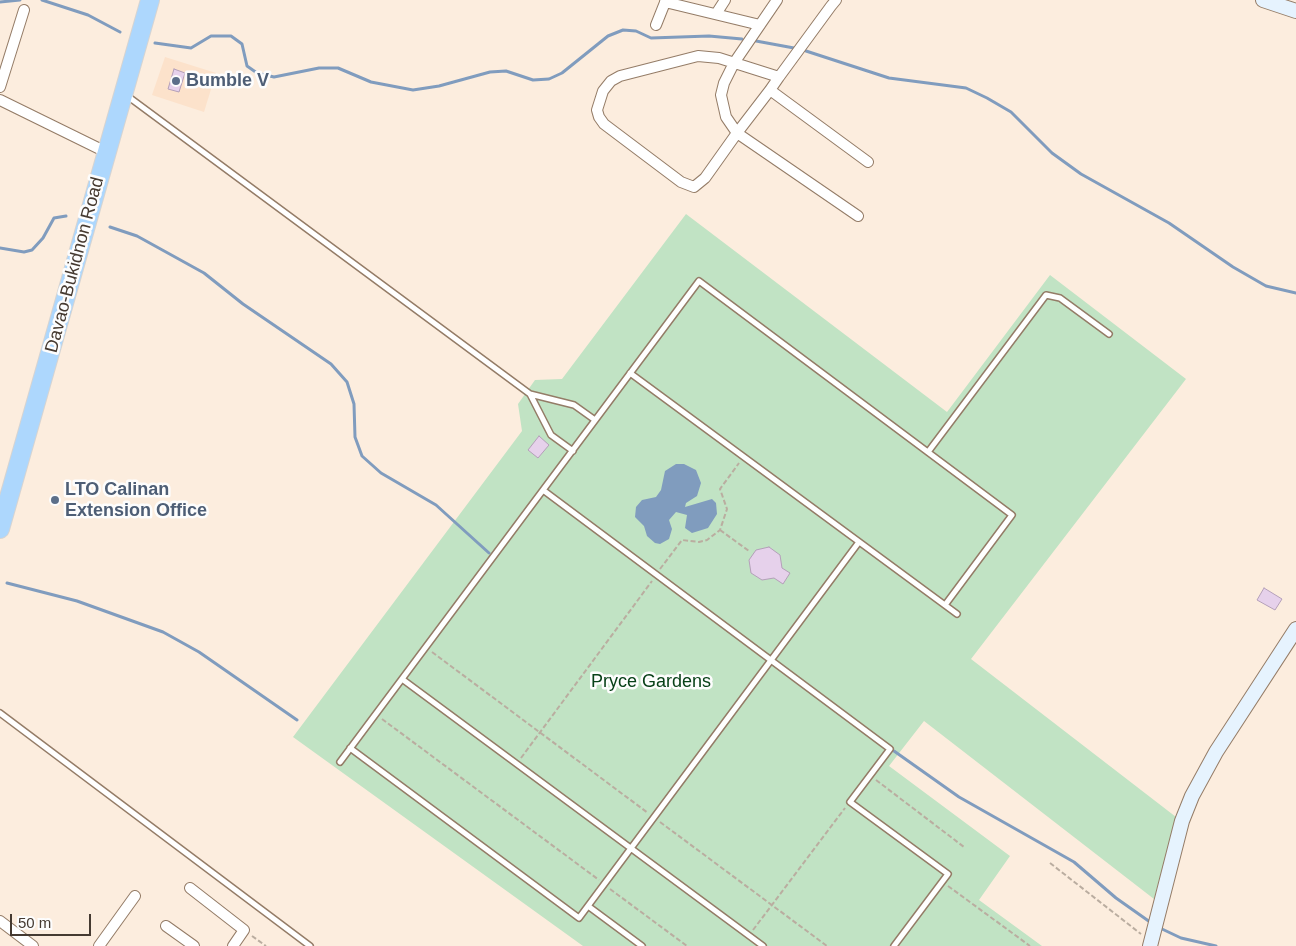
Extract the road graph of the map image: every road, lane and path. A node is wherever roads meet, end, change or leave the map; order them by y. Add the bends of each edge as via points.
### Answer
1 (150, 0) edge
2 (725, 0) edge
3 (777, 0) edge
4 (836, 0) edge
5 (1263, 0) edge
6 (666, 1) edge
7 (24, 10) dead end
8 (1296, 11) edge
9 (716, 14) junction
10 (656, 25) dead end
11 (760, 25) junction
12 (734, 63) junction
13 (780, 77) junction
14 (0, 87) edge
15 (770, 90) junction
16 (124, 93) junction
17 (0, 100) edge
18 (737, 133) junction
19 (106, 152) junction
20 (868, 162) dead end
21 (858, 216) dead end
22 (1109, 334) dead end
23 (630, 373) junction
24 (530, 394) junction
25 (595, 420) junction
26 (573, 451) junction
27 (928, 452) junction
28 (744, 457) junction
29 (543, 490) junction
30 (0, 529) edge
31 (720, 530) junction
32 (859, 542) junction
33 (749, 551) dead end
34 (657, 574) junction
35 (945, 605) junction
36 (957, 614) dead end
37 (1296, 629) edge
38 (426, 648) junction
39 (771, 660) junction
40 (402, 679) junction
41 (0, 713) edge
42 (376, 714) junction
43 (540, 732) junction
44 (350, 748) junction
45 (340, 762) dead end
46 (516, 763) junction
47 (870, 776) junction
48 (850, 802) junction
49 (654, 818) junction
50 (964, 847) dead end
51 (631, 848) junction
52 (1050, 863) dead end
53 (942, 881) junction
54 (604, 884) junction
55 (190, 888) dead end
56 (135, 896) dead end
57 (772, 905) junction
58 (588, 906) junction
59 (0, 921) edge
60 (166, 926) dead end
61 (244, 930) junction
62 (749, 936) junction
63 (1150, 944) edge
64 (33, 946) edge
65 (99, 946) edge
66 (194, 946) edge
67 (233, 946) edge
68 (266, 946) edge
69 (310, 946) edge
70 (642, 946) edge
71 (687, 946) edge
72 (763, 946) edge
73 (827, 946) edge
74 (894, 946) edge
75 (1030, 946) edge

1 - 16 highway, Davao-Bukidnon Road
2 - 9 street
3 - 11 street
4 - 13 street
5 - 8 street
6 - 9 street
6 - 10 street
7 - 14 street
9 - 11 street
11 - 12 street
12 - 13 street
12 - 18 street via 721,95 726,116
12 - 18 street via 698,56 638,70 611,82 603,92 598,110 604,124 681,182 694,187 705,178
13 - 15 street
15 - 18 street
15 - 20 street
16 - 19 highway, Davao-Bukidnon Road
16 - 24 lane
17 - 19 street
18 - 21 street
19 - 30 highway, Davao-Bukidnon Road
22 - 27 lane via 1060,298 1046,295
23 - 25 lane
23 - 27 lane via 699,281
23 - 28 lane
24 - 25 lane via 574,405
24 - 26 lane via 551,435
25 - 26 lane
26 - 29 lane
27 - 35 lane via 1012,515
28 - 31 path via 720,489 727,509
28 - 32 lane
29 - 34 lane
29 - 38 lane
31 - 33 path
31 - 34 path via 707,540 682,540
32 - 35 lane
32 - 39 lane
34 - 39 lane
34 - 43 path
35 - 36 lane
37 - 63 street via 1216,752 1192,796 1182,821
38 - 40 lane
38 - 43 path
39 - 47 lane via 890,749
39 - 49 lane
40 - 42 lane
40 - 46 lane
41 - 69 lane
42 - 44 lane
42 - 54 path
43 - 46 path
43 - 49 path
44 - 45 lane
44 - 58 lane via 580,918
46 - 51 lane
47 - 48 lane
47 - 50 path
48 - 53 lane via 948,874
48 - 57 path
49 - 51 lane
49 - 57 path
51 - 54 lane
51 - 62 lane
52 - 63 path
53 - 74 lane
53 - 75 path
54 - 58 lane
54 - 71 path
55 - 61 street
56 - 65 street
57 - 62 path
57 - 73 path
58 - 70 lane
59 - 64 street
60 - 66 street
61 - 67 street
61 - 68 path
62 - 72 lane

